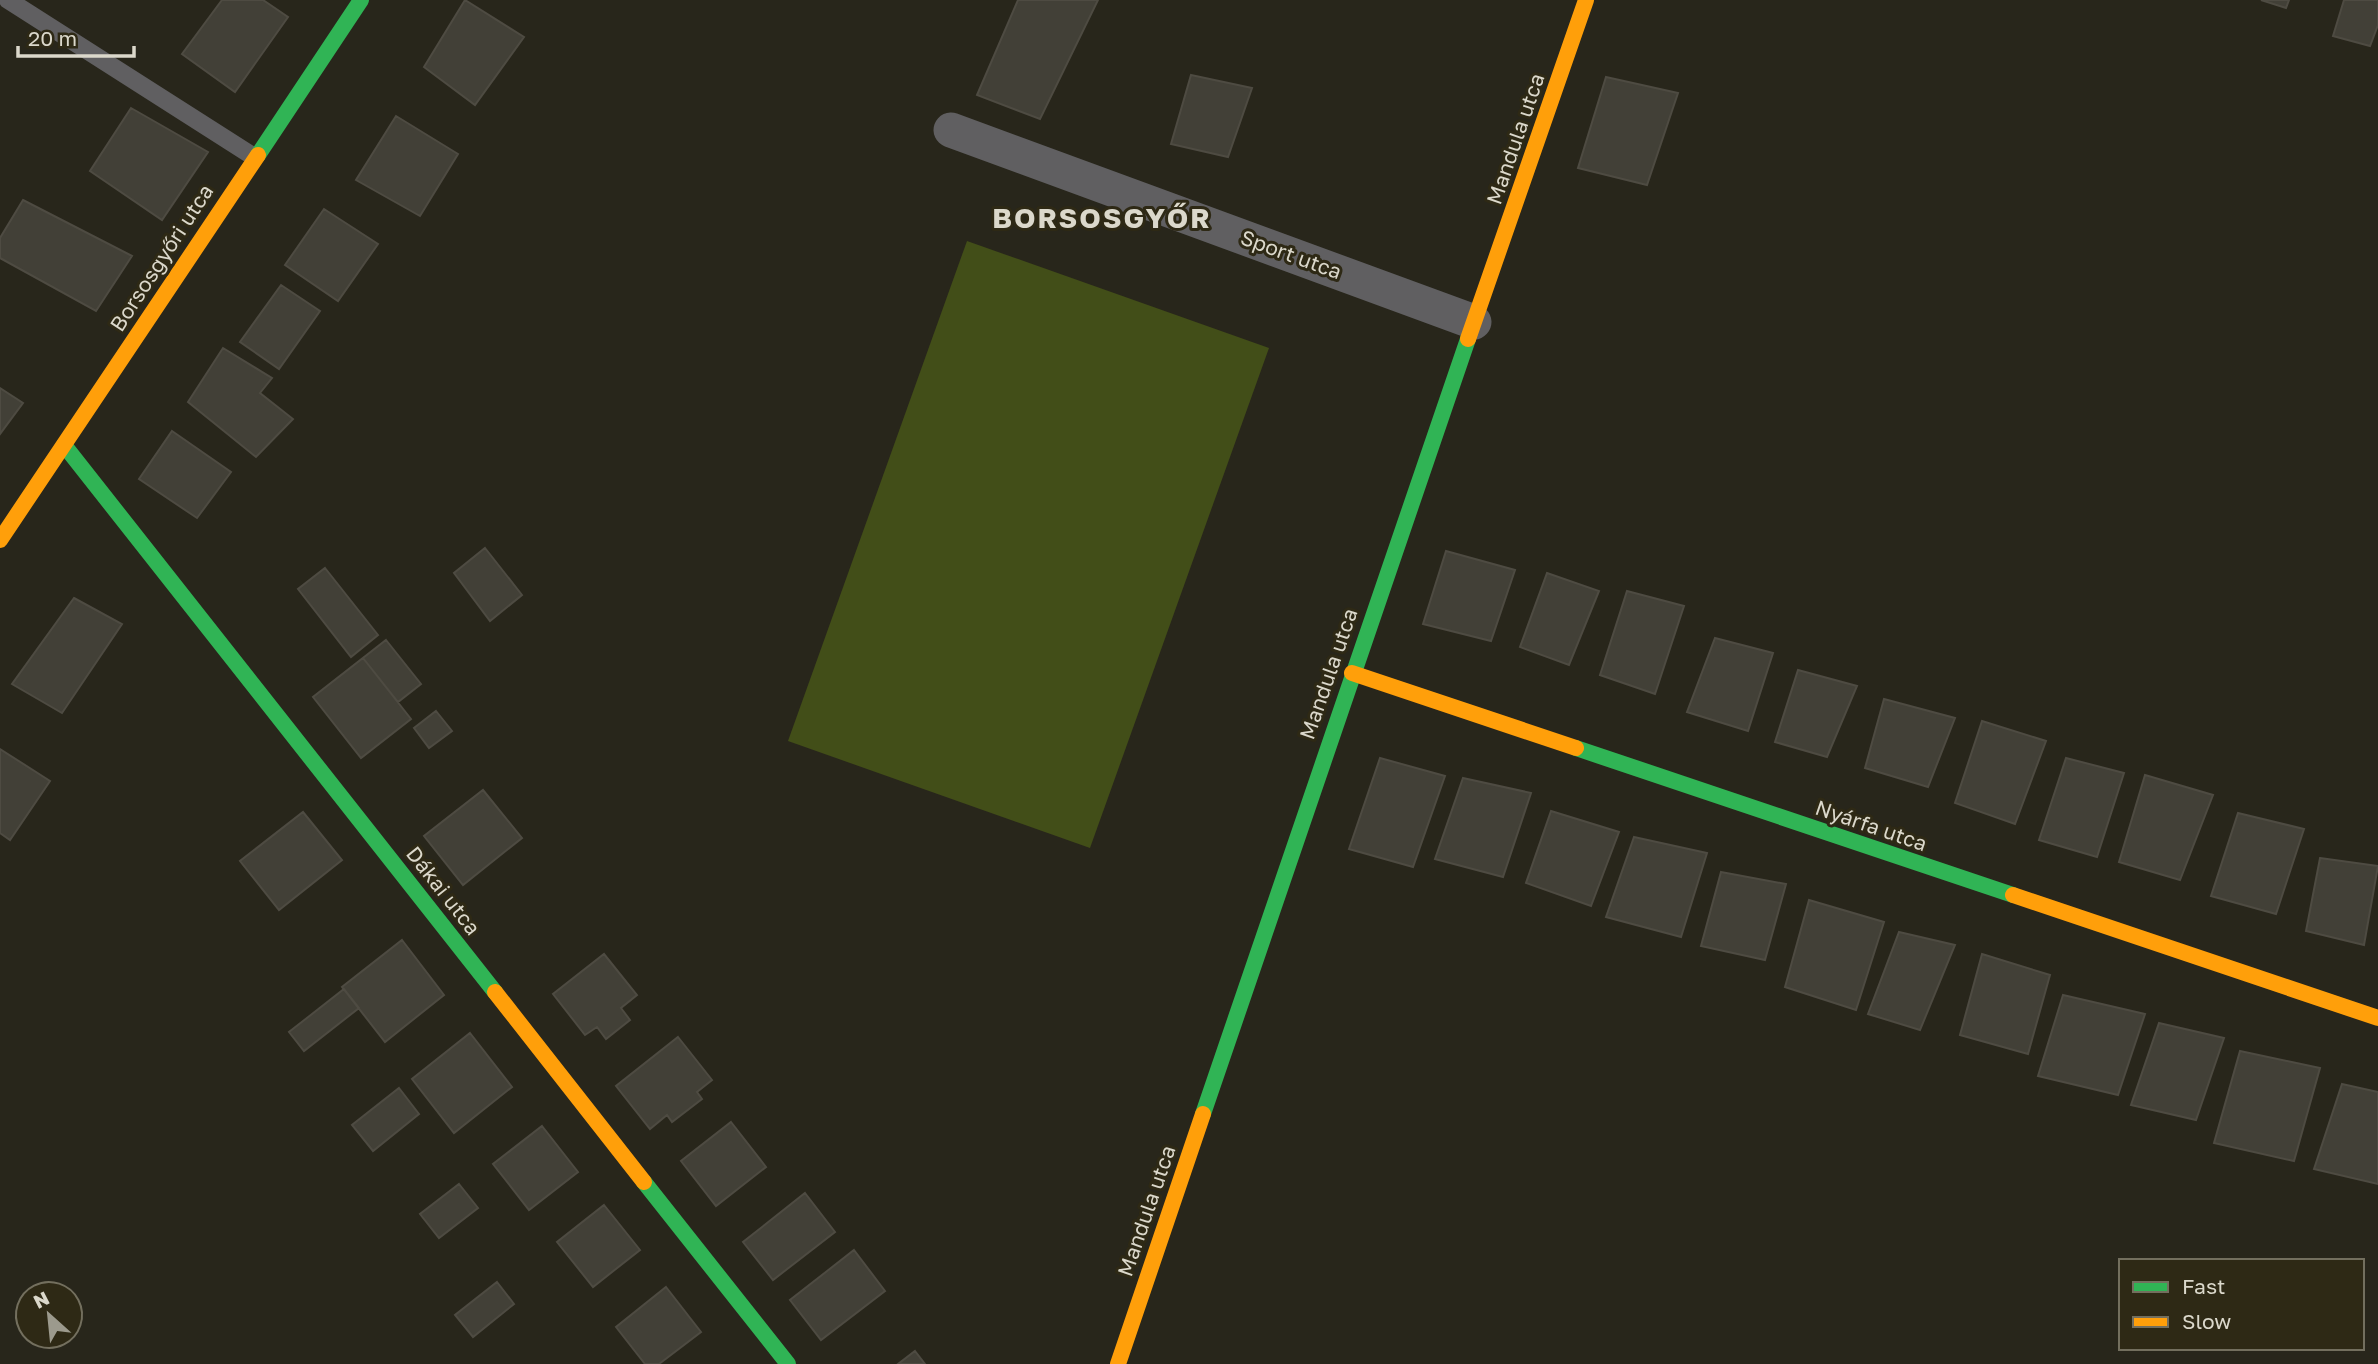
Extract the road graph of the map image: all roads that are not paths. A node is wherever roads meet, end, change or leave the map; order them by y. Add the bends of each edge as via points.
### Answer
1 (8, 0) edge
2 (361, 0) edge
3 (1586, 0) edge
4 (951, 130) dead end
5 (254, 157) junction
6 (1474, 322) junction
7 (64, 444) junction
8 (0, 540) edge
9 (1352, 673) junction
10 (2378, 1018) edge
11 (788, 1364) edge
12 (1118, 1364) edge

1 - 5 lane
2 - 5 street, Borsosgyőri utca
3 - 6 street, Mandula utca
4 - 6 street, Sport utca
5 - 7 street, Borsosgyőri utca
6 - 9 street, Mandula utca
7 - 8 street, Borsosgyőri utca
7 - 11 street, Dákai utca
9 - 10 street, Nyárfa utca
9 - 12 street, Mandula utca

